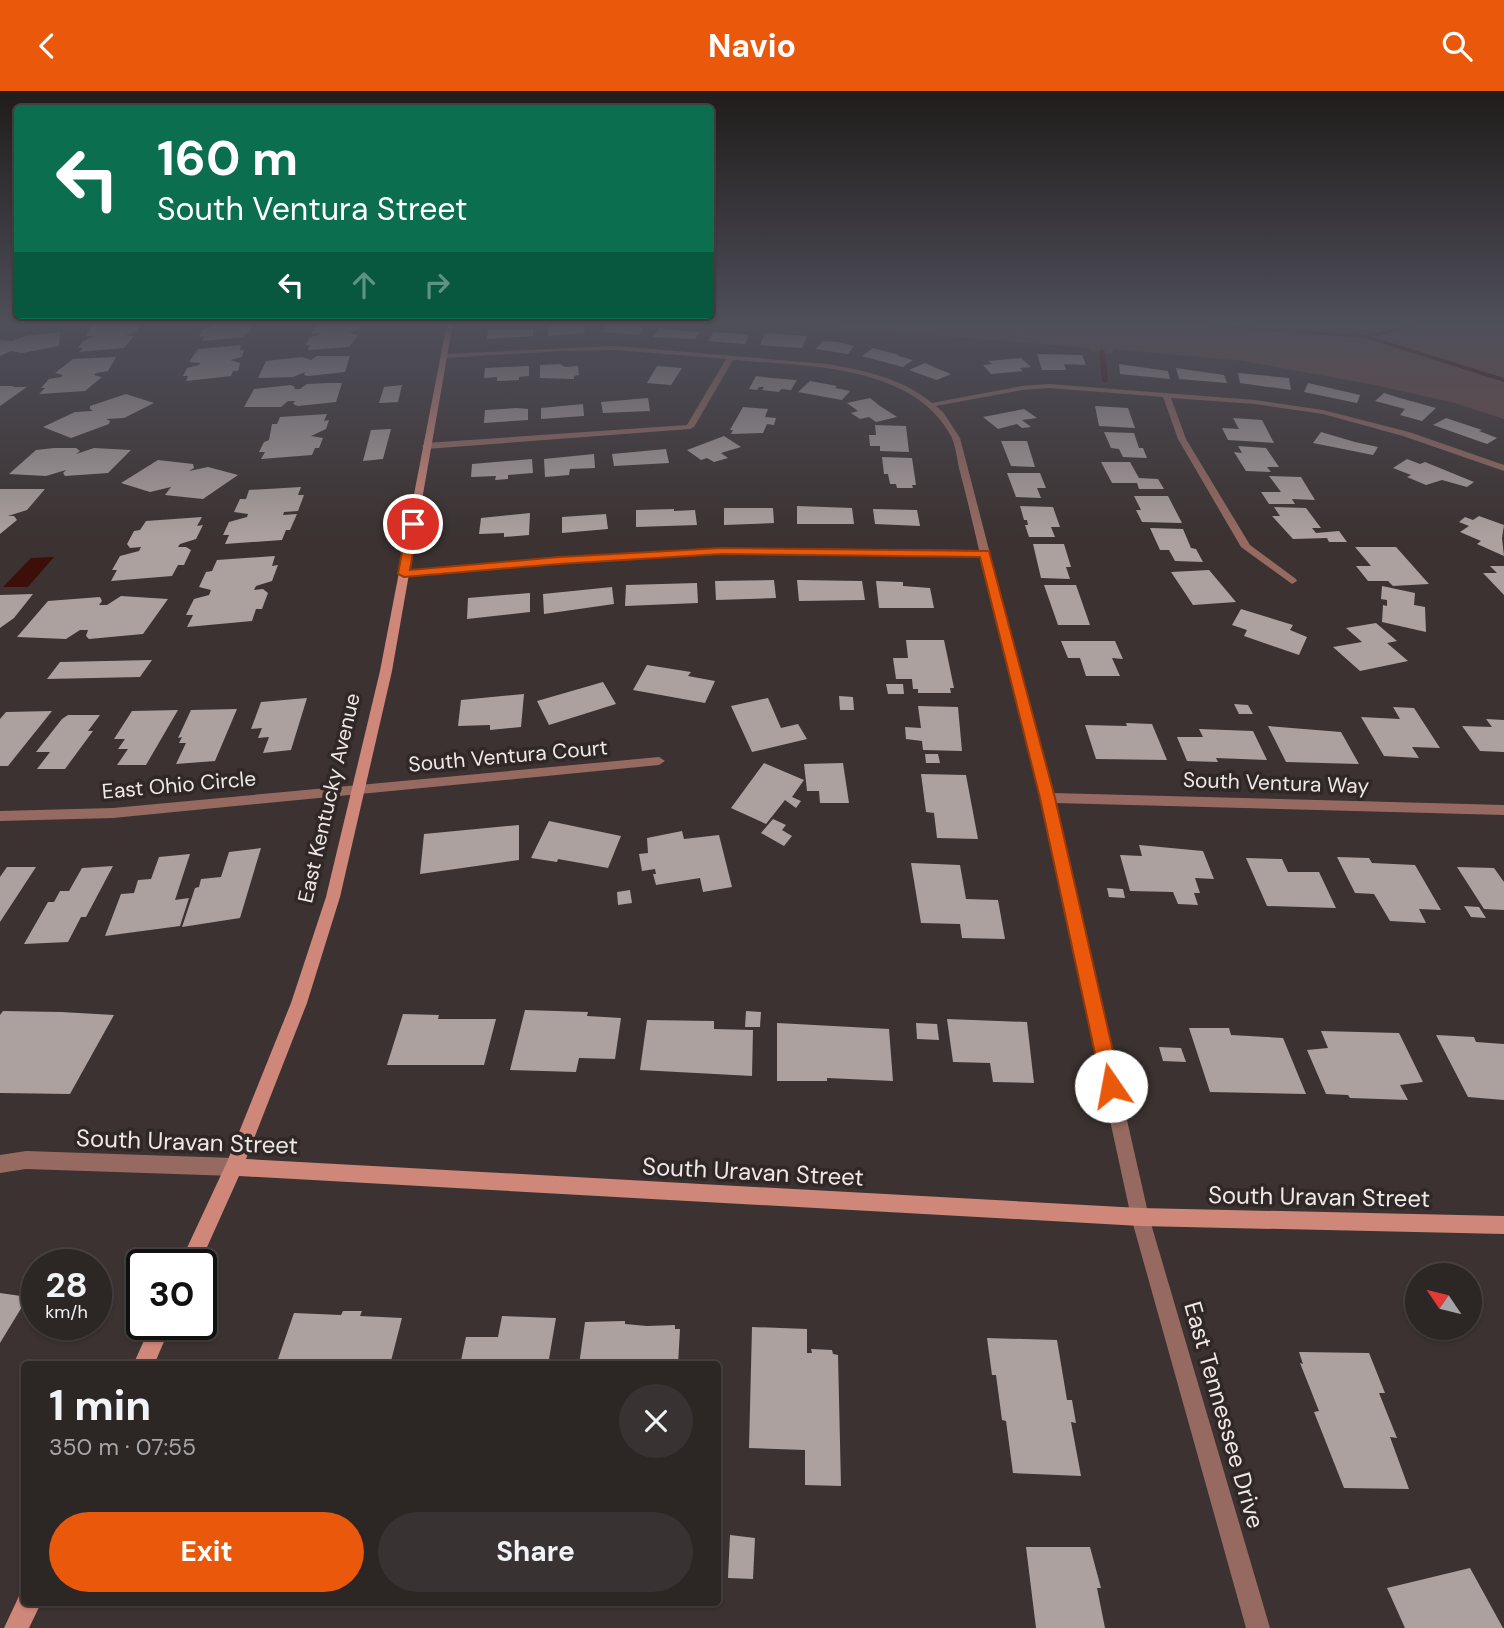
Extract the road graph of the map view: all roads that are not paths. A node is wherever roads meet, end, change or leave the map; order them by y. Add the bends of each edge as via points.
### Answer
1 (1166, 394) edge
2 (436, 395) edge
3 (709, 395) edge
4 (914, 395) edge
5 (986, 395) edge
6 (1174, 395) edge
7 (932, 405) junction
8 (426, 446) junction
9 (1504, 468) edge
10 (985, 553) junction
11 (404, 574) junction
12 (1292, 581) dead end
13 (659, 761) dead end
14 (360, 789) junction
15 (1047, 798) junction
16 (1504, 810) edge
17 (0, 816) edge
18 (0, 1164) edge
19 (234, 1167) junction
20 (1140, 1217) junction
21 (1504, 1226) edge
22 (196, 1249) edge
23 (154, 1340) edge
24 (145, 1361) edge
25 (27, 1606) edge
26 (16, 1628) edge
27 (1258, 1628) edge

1 - 12 street via 1182,439 1246,547
2 - 8 street, East Kentucky Avenue
3 - 8 street via 690,428
4 - 7 street
5 - 7 street
6 - 9 street via 1323,412 1406,434
7 - 10 street, East Tennessee Drive via 956,438
8 - 11 street, East Kentucky Avenue
10 - 11 street via 722,551
10 - 15 street, East Tennessee Drive
11 - 14 street, East Kentucky Avenue
13 - 14 street, South Ventura Court
14 - 17 street, East Ohio Circle via 113,813
14 - 19 street, East Kentucky Avenue via 299,1003
15 - 16 street, South Ventura Way
15 - 20 street, East Tennessee Drive
18 - 19 street, South Uravan Street via 26,1160
19 - 20 street, South Uravan Street
19 - 22 street, East Kentucky Avenue
20 - 21 street, South Uravan Street
20 - 27 street, East Tennessee Drive
23 - 24 street
25 - 26 street

